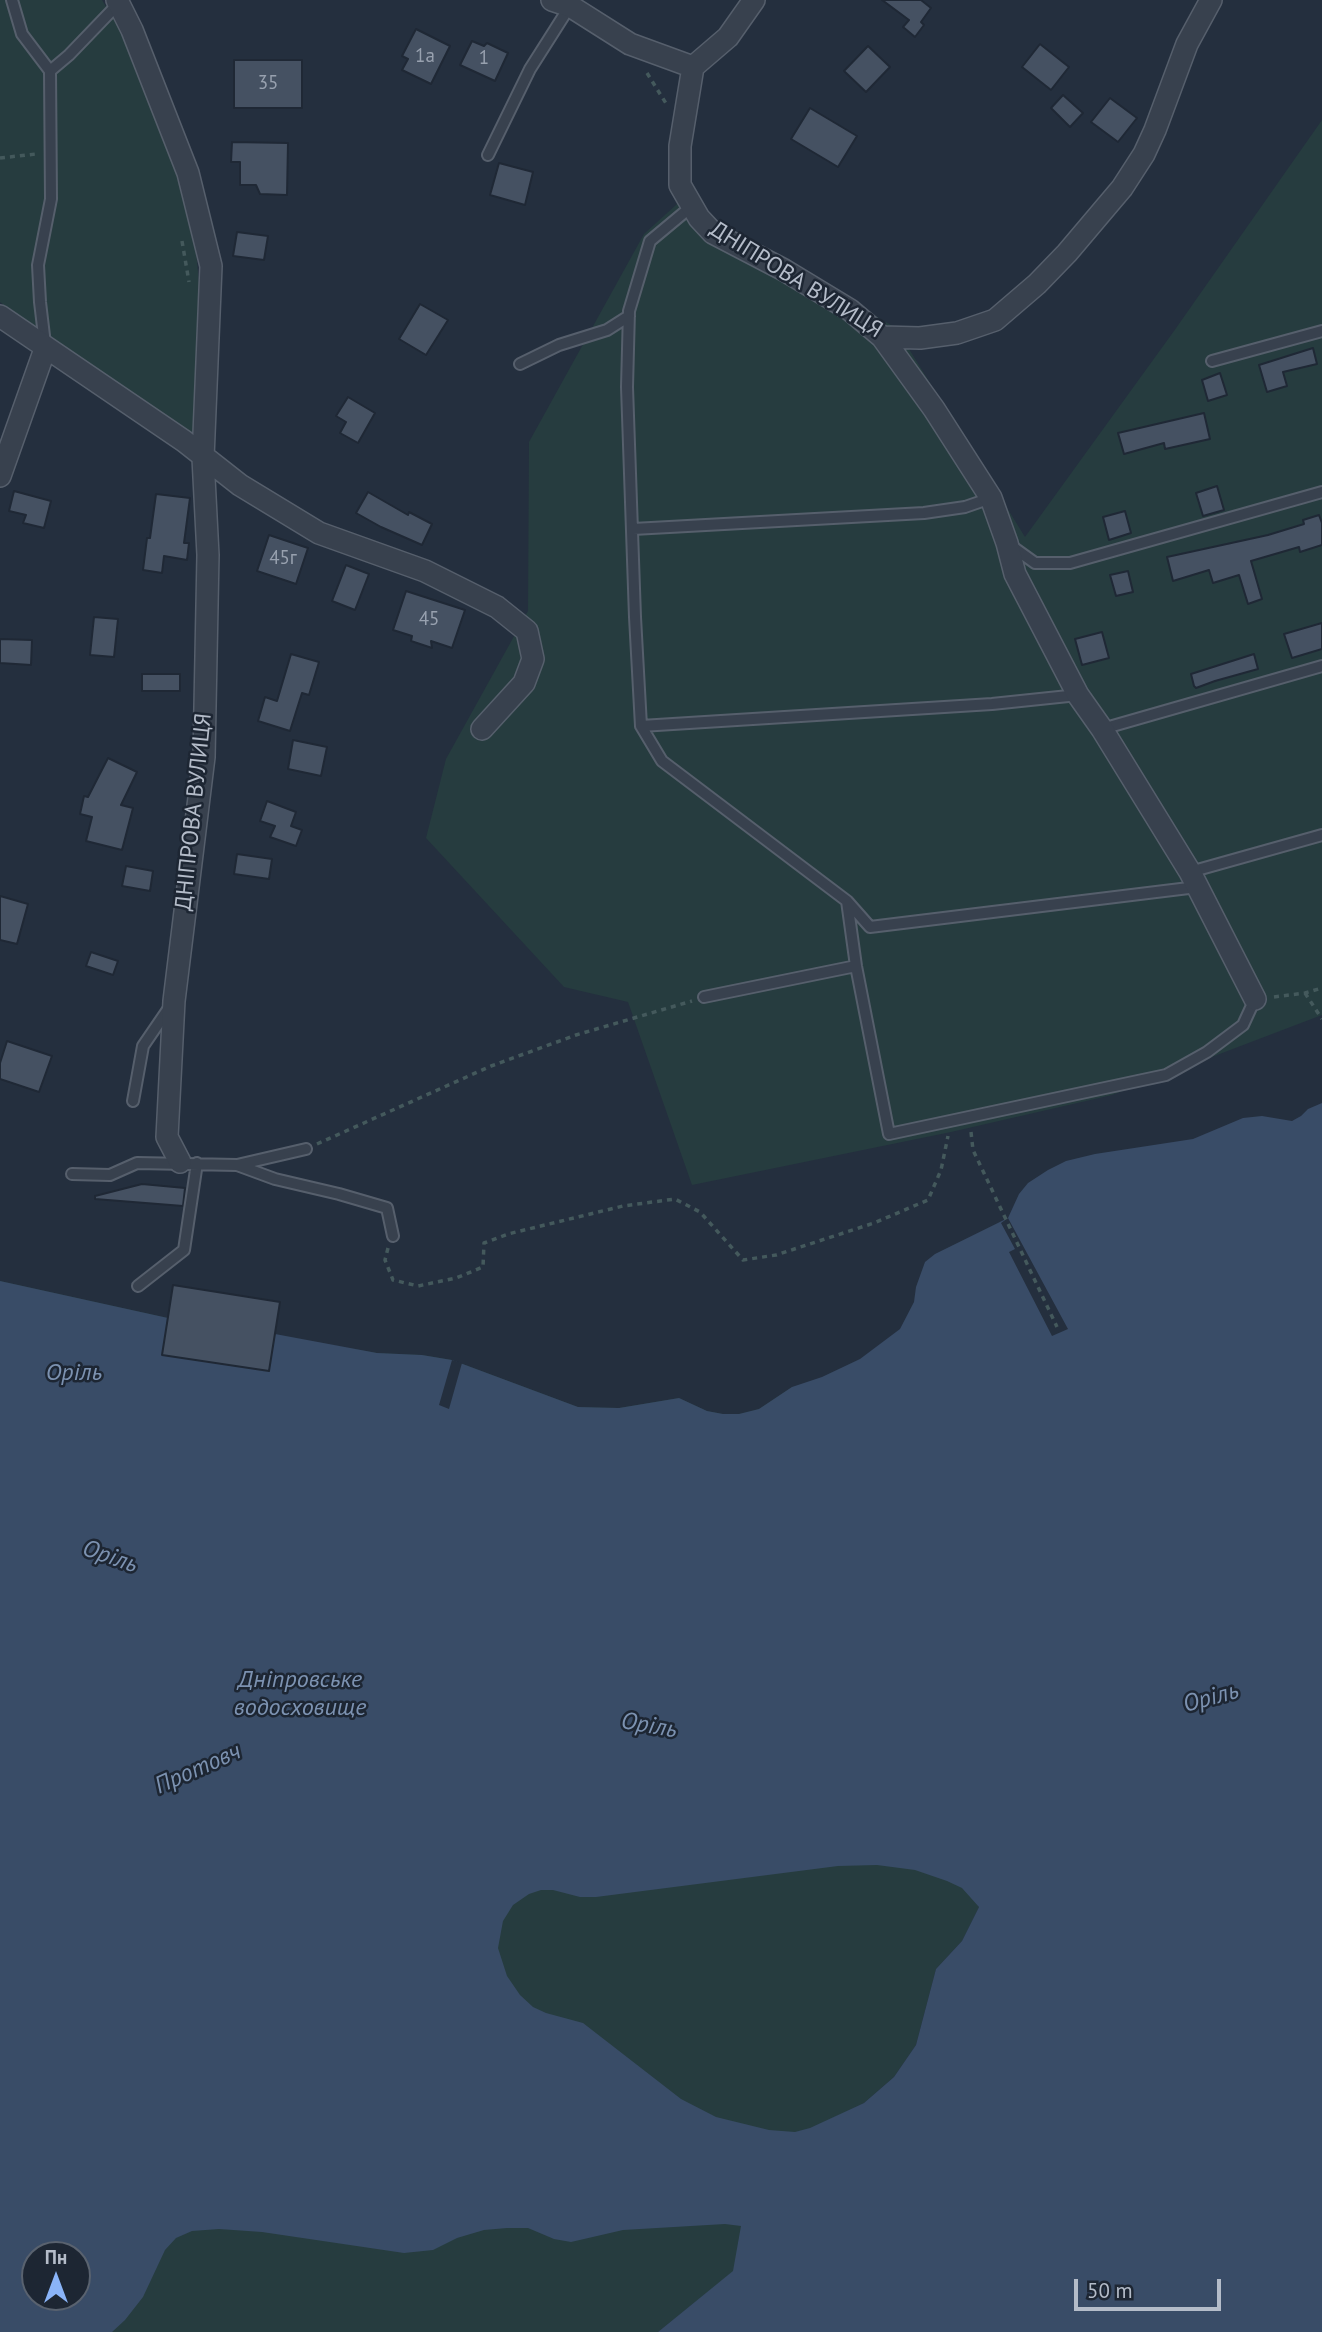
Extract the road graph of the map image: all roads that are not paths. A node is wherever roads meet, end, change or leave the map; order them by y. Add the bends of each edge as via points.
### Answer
1 (12, 0) edge
2 (754, 0) edge
3 (1211, 0) edge
4 (118, 1) edge
5 (565, 2) edge
6 (693, 67) junction
7 (50, 71) junction
8 (488, 155) dead end
9 (692, 206) junction
10 (0, 316) edge
11 (629, 316) junction
12 (1322, 331) edge
13 (882, 337) junction
14 (46, 349) junction
15 (1212, 361) dead end
16 (520, 364) dead end
17 (203, 458) junction
18 (0, 475) edge
19 (1322, 492) edge
20 (991, 498) junction
21 (633, 529) junction
22 (1007, 543) junction
23 (1322, 666) edge
24 (1078, 695) junction
25 (641, 726) junction
26 (482, 729) dead end
27 (1102, 729) junction
28 (1322, 835) edge
29 (1194, 880) junction
30 (847, 901) junction
31 (856, 966) junction
32 (704, 998) road end
33 (1255, 999) joint
34 (174, 1001) junction
35 (133, 1101) dead end
36 (306, 1149) road end
37 (189, 1162) junction
38 (237, 1165) junction
39 (72, 1174) dead end
40 (393, 1236) road end
41 (138, 1286) dead end

1 - 7 lane via 22,34
2 - 6 street via 728,37
3 - 13 street, ДНІПРОВА ВУЛИЦЯ via 1187,44 1144,154 1122,188 1037,285 995,320 957,333
4 - 7 lane
4 - 17 street, ДНІПРОВА ВУЛИЦЯ via 188,173 211,266
5 - 6 street via 630,44
5 - 8 lane
6 - 9 street, ДНІПРОВА ВУЛИЦЯ via 680,146 680,186
7 - 14 lane via 51,200 38,265
9 - 11 lane via 650,241
9 - 13 street, ДНІПРОВА ВУЛИЦЯ via 713,233 850,310
10 - 14 street
11 - 16 lane via 607,330 559,345
11 - 21 lane
12 - 15 lane
13 - 20 street
14 - 17 street via 184,440
14 - 18 street
17 - 26 street via 318,533 425,571 498,607 527,631 533,659 524,683
17 - 34 street, ДНІПРОВА ВУЛИЦЯ via 208,555 204,757
19 - 22 lane via 1070,563 1035,563
20 - 21 lane via 924,513
20 - 22 street
21 - 25 lane
22 - 24 street via 1015,574
23 - 27 lane
24 - 25 lane
24 - 27 street
25 - 30 lane via 662,761
27 - 29 street
28 - 29 lane
29 - 30 lane via 870,927
29 - 33 street
30 - 31 lane
31 - 32 lane
31 - 33 lane via 889,1134 1166,1075 1243,1024
34 - 35 lane via 143,1046
34 - 37 street, ДНІПРОВА ВУЛИЦЯ via 167,1137
36 - 38 lane
37 - 38 lane
37 - 39 lane via 136,1163 110,1175
37 - 41 lane via 184,1250
38 - 40 lane via 387,1208

